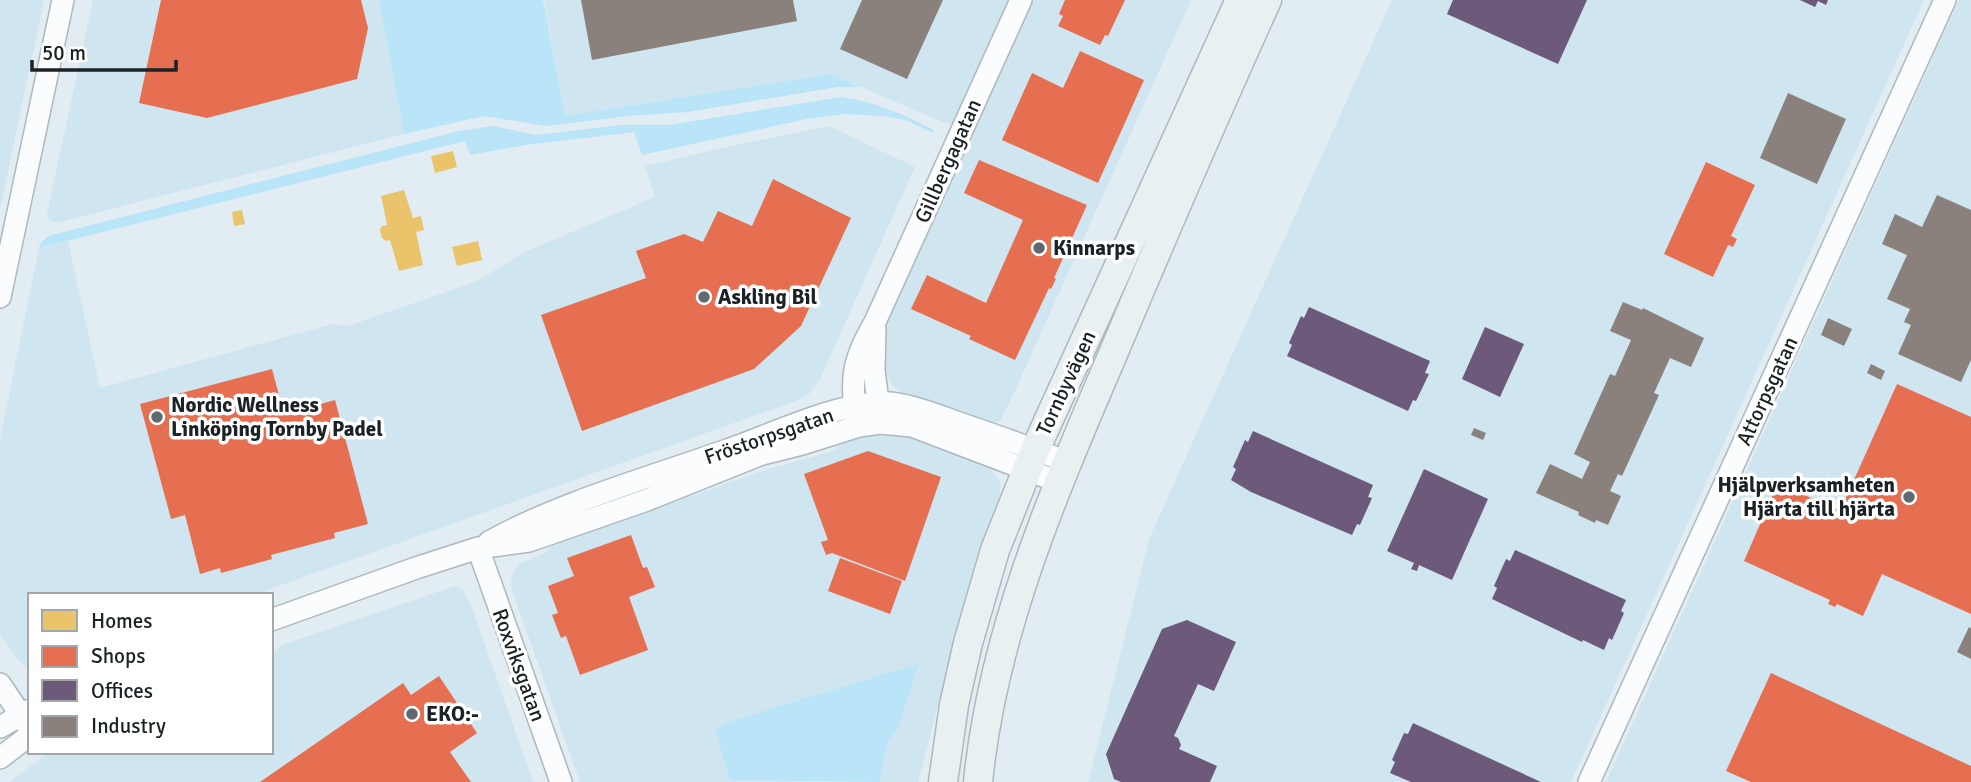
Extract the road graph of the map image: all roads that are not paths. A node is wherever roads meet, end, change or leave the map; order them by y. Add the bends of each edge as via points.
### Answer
1 (63, 0) edge
2 (1021, 0) edge
3 (1240, 0) edge
4 (1268, 0) edge
5 (1945, 0) edge
6 (0, 297) edge
7 (875, 322) junction
8 (879, 413) junction
9 (857, 416) junction
10 (1031, 459) junction
11 (1063, 472) junction
12 (478, 548) junction
13 (273, 619) edge
14 (0, 684) edge
15 (27, 718) edge
16 (1, 725) edge
17 (15, 747) edge
18 (561, 782) edge
19 (943, 782) edge
20 (978, 782) edge
21 (1589, 782) edge

1 - 6 street
2 - 7 street, Gillbergagatan
3 - 10 main road, Tornbyvägen
4 - 11 main road, Tornbyvägen via 1203,139
5 - 21 street, Attorpsgatan
7 - 8 street, Gillbergagatan
7 - 9 street, Gillbergagatan via 860,348 853,382
8 - 9 street, Fröstorpsgatan
8 - 10 street, Fröstorpsgatan via 891,403 925,411
9 - 12 street, Fröstorpsgatan via 820,417 524,523
10 - 11 street, Fröstorpsgatan
10 - 19 main road, Tornbyvägen via 995,550 968,643
11 - 20 main road, Tornbyvägen via 1028,563 1002,650
12 - 13 street, Fröstorpsgatan
12 - 18 street, Roxviksgatan
14 - 15 street
15 - 16 street
16 - 17 street

